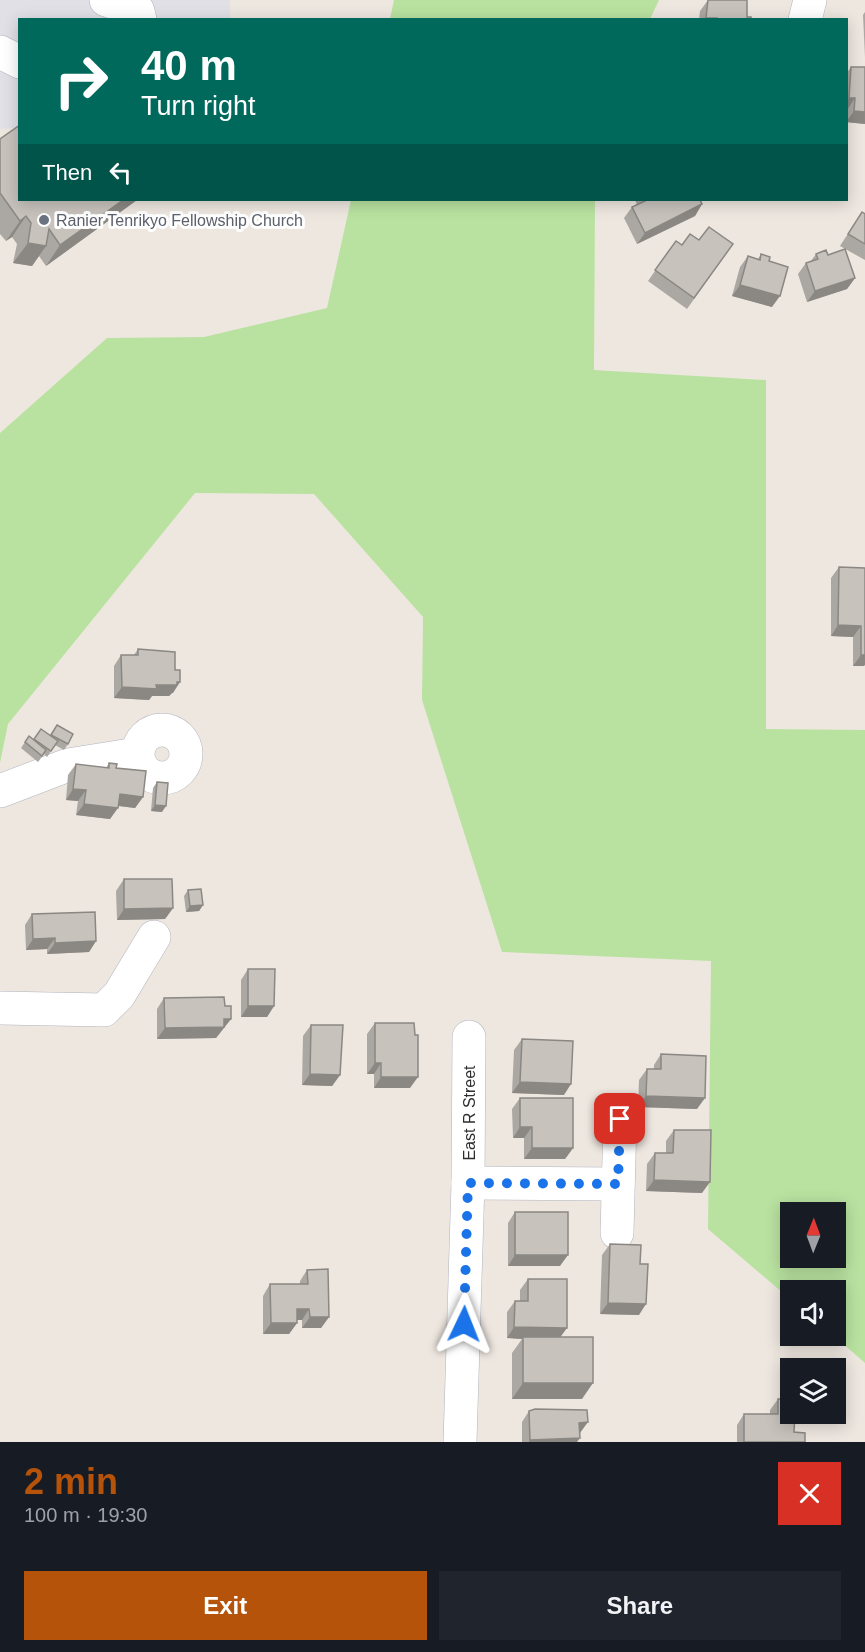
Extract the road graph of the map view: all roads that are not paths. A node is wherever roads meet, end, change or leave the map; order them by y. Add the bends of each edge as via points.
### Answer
1 (106, 0) edge
2 (810, 0) edge
3 (140, 18) edge
4 (806, 18) edge
5 (0, 52) edge
6 (18, 61) edge
7 (137, 754) dead end
8 (0, 791) edge
9 (154, 937) dead end
10 (0, 1008) edge
11 (469, 1037) dead end
12 (620, 1119) dead end
13 (468, 1183) junction
14 (618, 1184) junction
15 (617, 1233) dead end
16 (460, 1442) edge

1 - 3 street via 138,11
2 - 4 street
5 - 6 street
7 - 8 street via 68,765
9 - 10 street via 120,995 104,1010
11 - 13 street, East R Street
12 - 14 street
13 - 14 street
13 - 16 street, East R Street
14 - 15 street

